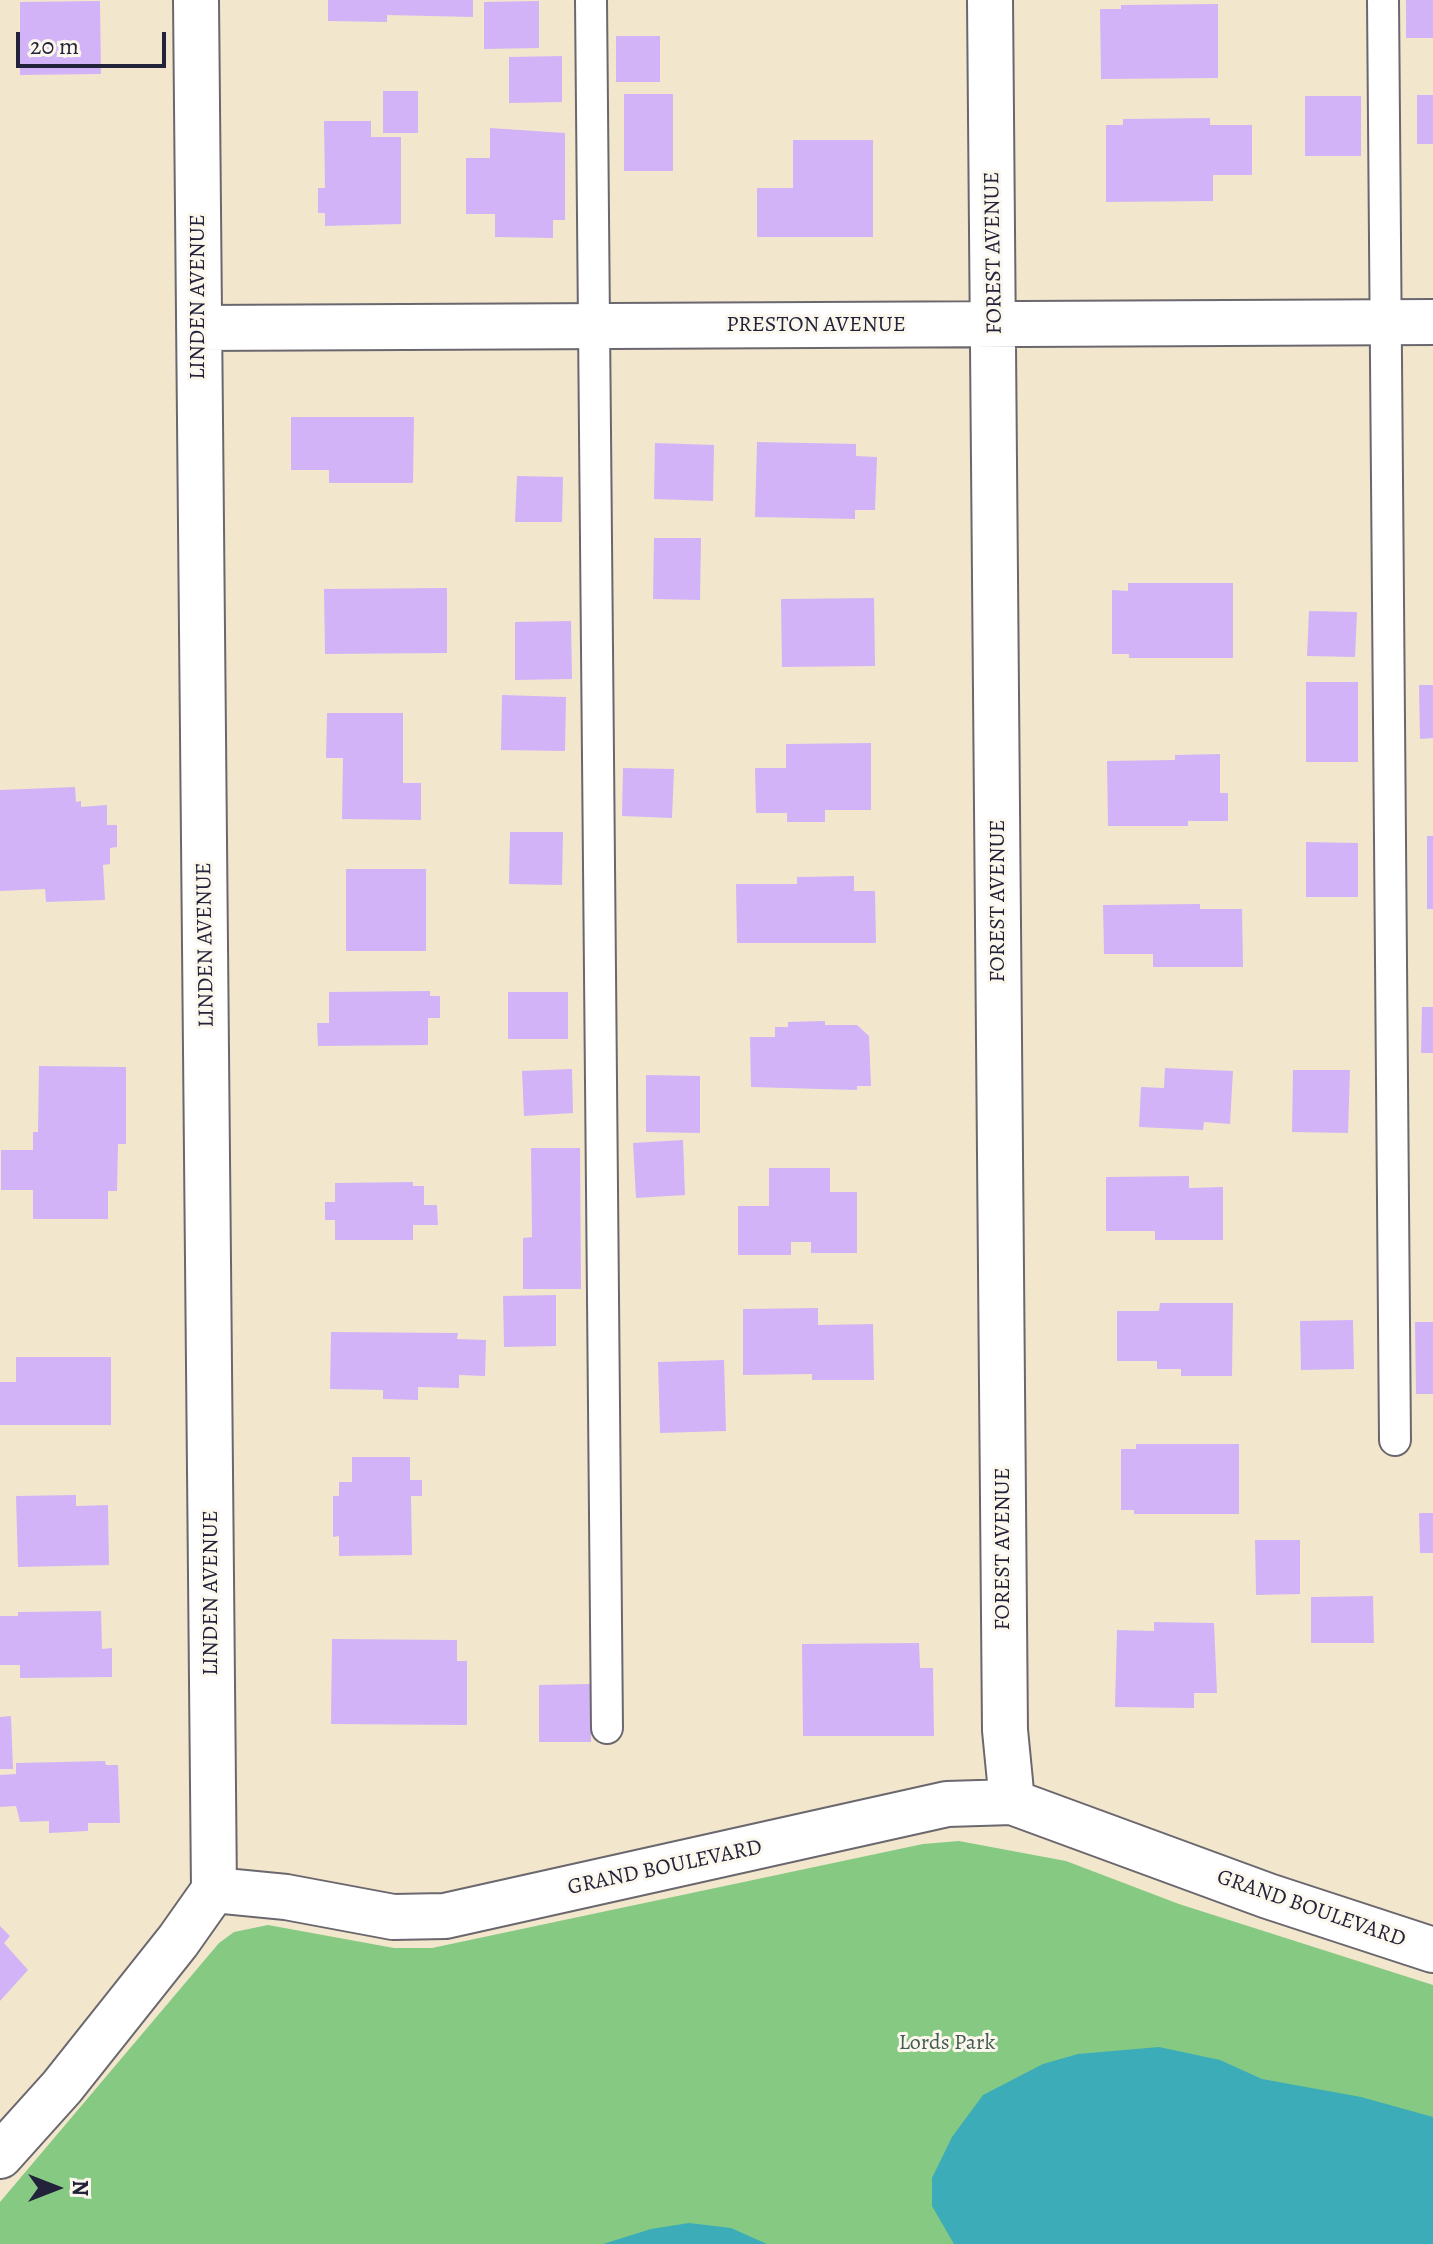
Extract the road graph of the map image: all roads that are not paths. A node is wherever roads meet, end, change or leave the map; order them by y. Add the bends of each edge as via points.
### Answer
1 (196, 0) edge
2 (591, 0) edge
3 (990, 0) edge
4 (1383, 0) edge
5 (1433, 322) edge
6 (1386, 323) junction
7 (596, 326) junction
8 (995, 326) junction
9 (199, 328) junction
10 (1395, 1440) dead end
11 (607, 1728) dead end
12 (1012, 1802) junction
13 (214, 1890) junction
14 (1433, 1950) edge
15 (0, 2156) edge

1 - 9 street, LINDEN AVENUE
2 - 7 lane
3 - 8 street, FOREST AVENUE
4 - 6 lane
5 - 6 street, PRESTON AVENUE
6 - 8 street, PRESTON AVENUE
6 - 10 lane
7 - 8 street, PRESTON AVENUE
7 - 9 street, PRESTON AVENUE
7 - 11 lane
8 - 12 street, FOREST AVENUE via 1005,1714
9 - 13 street, LINDEN AVENUE
12 - 13 street, GRAND BOULEVARD via 947,1804 445,1916 393,1917
12 - 14 street, GRAND BOULEVARD
13 - 15 street via 70,2077

